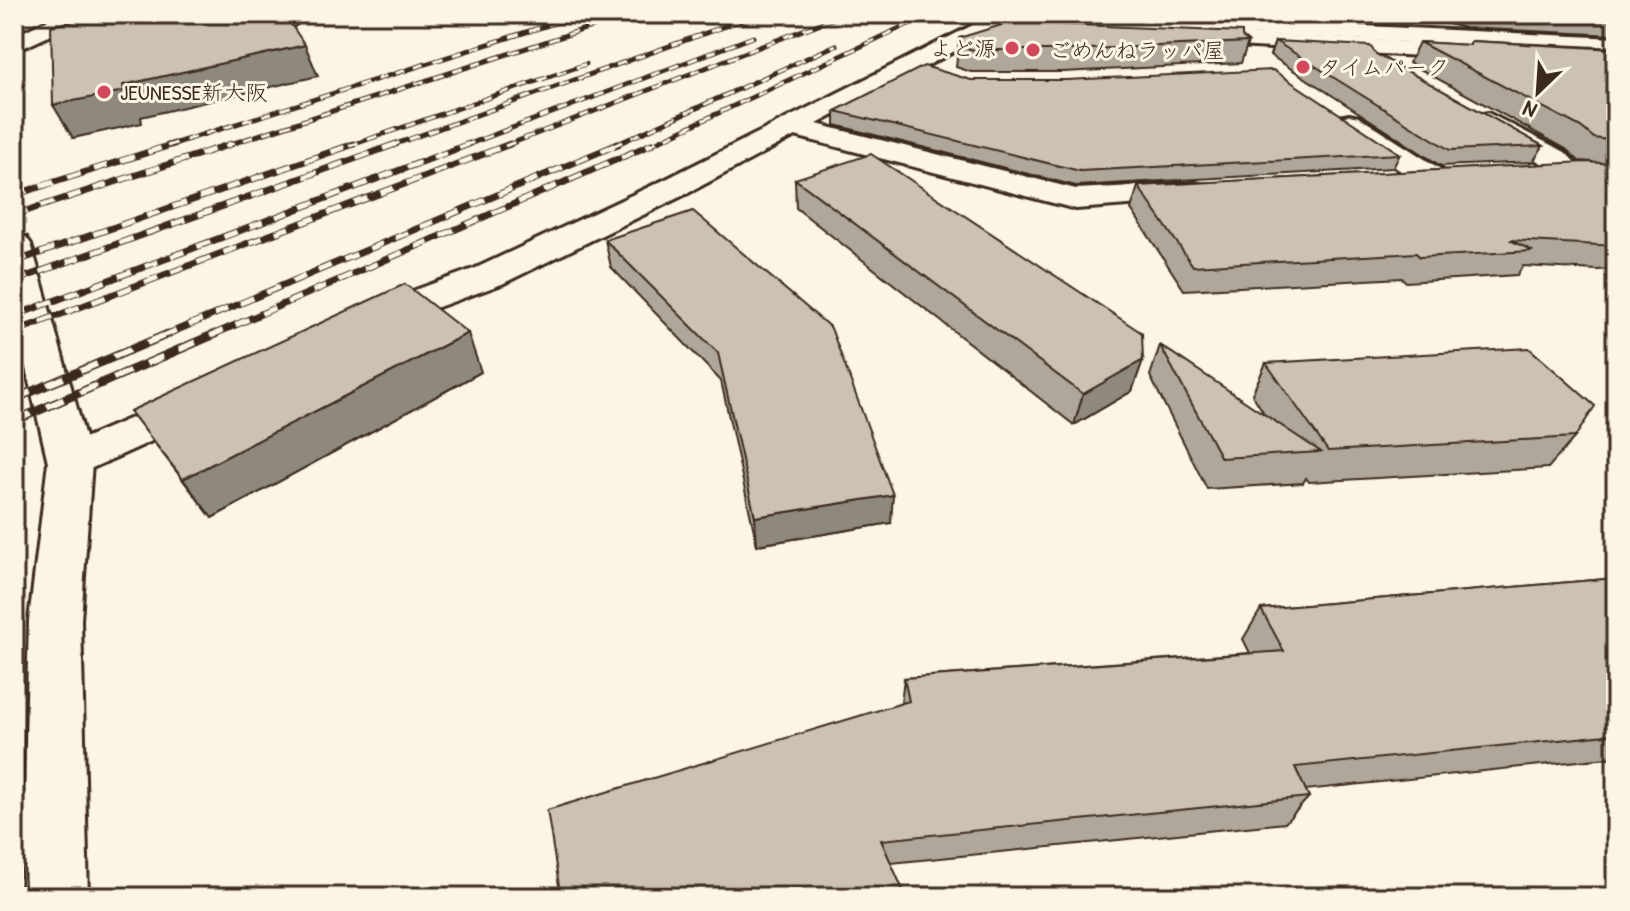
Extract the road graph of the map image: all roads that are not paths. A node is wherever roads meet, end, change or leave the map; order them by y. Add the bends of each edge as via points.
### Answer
1 (78, 14) edge
2 (1016, 14) edge
3 (1315, 14) edge
4 (983, 27) junction
5 (1616, 29) edge
6 (1052, 30) edge
7 (1235, 40) junction
8 (14, 45) edge
9 (1616, 45) edge
10 (1369, 46) junction
11 (1616, 59) edge
12 (911, 64) junction
13 (1264, 66) dead end
14 (942, 74) edge
15 (1407, 76) edge
16 (1323, 105) edge
17 (1460, 106) edge
18 (791, 126) junction
19 (1525, 175) edge
20 (1387, 181) edge
21 (1231, 190) edge
22 (14, 244) edge
23 (344, 336) edge
24 (229, 389) edge
25 (70, 462) junction
26 (55, 897) edge

1 - 8 street
2 - 4 street
3 - 5 street
4 - 6 street
4 - 12 street
7 - 9 street via 1090,26
7 - 10 street
7 - 13 street
10 - 11 street
10 - 15 street via 1380,61
12 - 14 street
12 - 18 street
16 - 20 street via 1449,178
17 - 19 street via 1585,174
18 - 21 street via 1076,199
18 - 23 street via 489,276
22 - 25 street
24 - 25 street
25 - 26 street via 55,620

